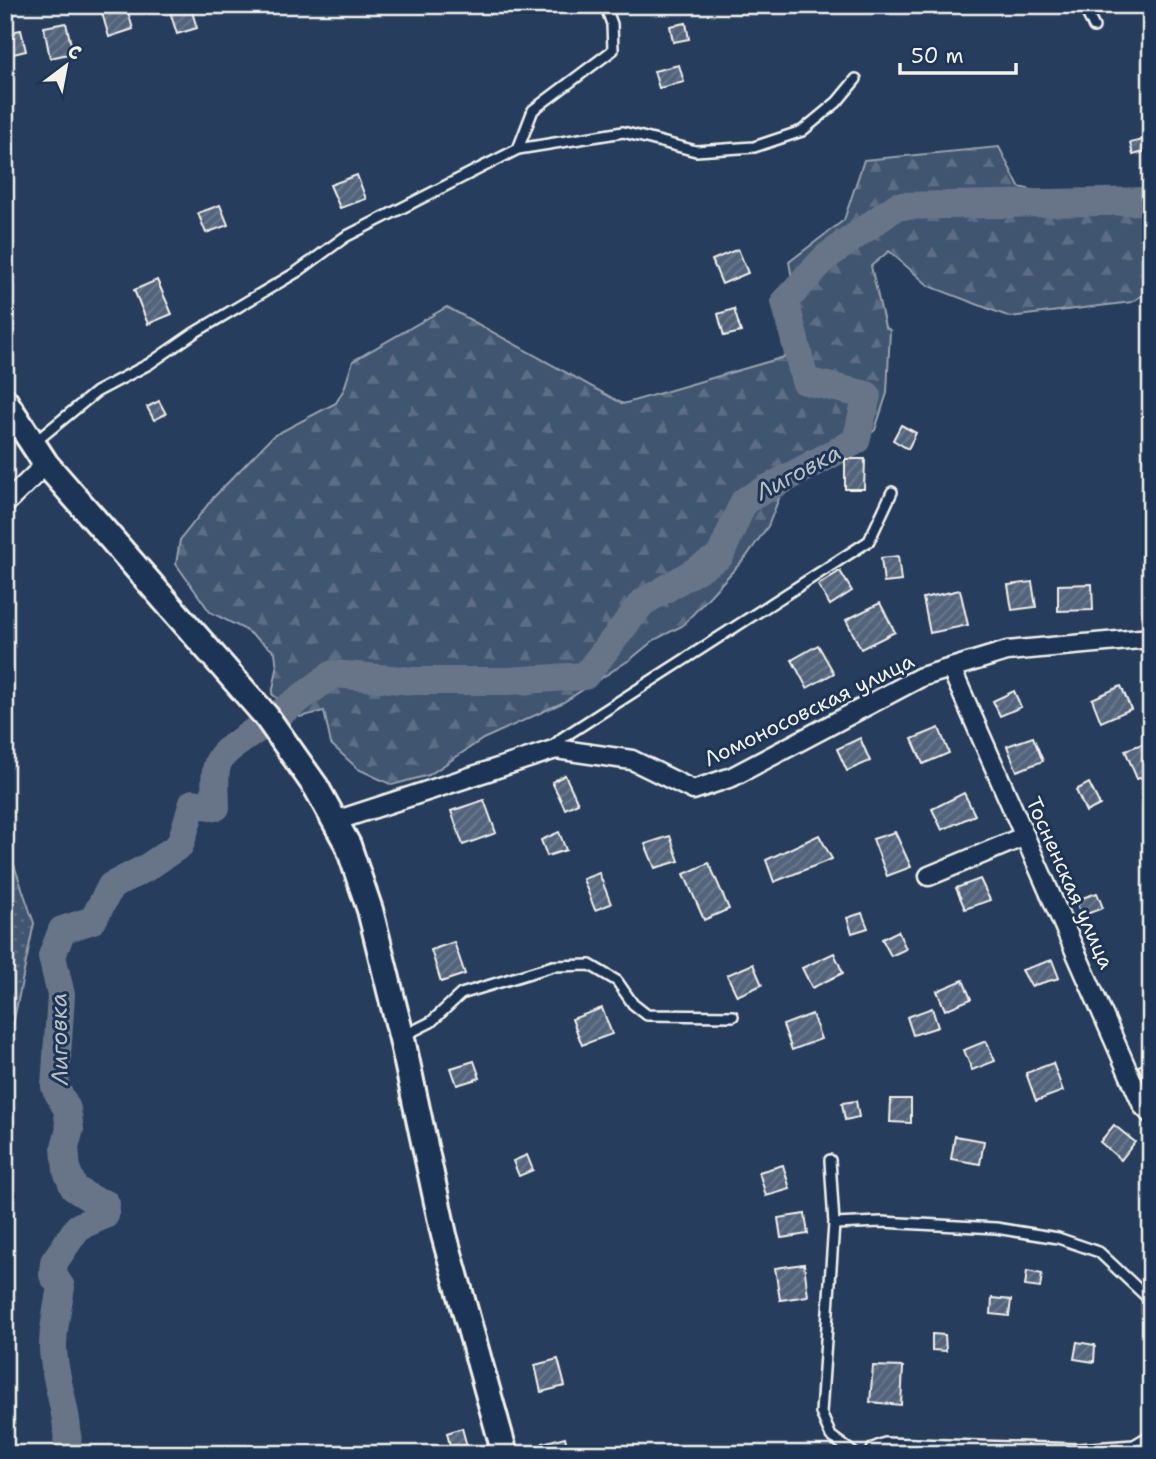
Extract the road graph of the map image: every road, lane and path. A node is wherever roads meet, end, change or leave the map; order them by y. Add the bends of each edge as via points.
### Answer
1 (605, 5) edge
2 (1083, 5) edge
3 (1094, 27) dead end
4 (856, 79) dead end
5 (518, 149) junction
6 (5, 401) edge
7 (40, 454) junction
8 (892, 492) dead end
9 (5, 504) edge
10 (1151, 638) edge
11 (951, 668) junction
12 (546, 753) junction
13 (335, 821) junction
14 (1025, 836) junction
15 (929, 876) dead end
16 (733, 1016) dead end
17 (402, 1037) junction
18 (1151, 1114) edge
19 (830, 1160) dead end
20 (834, 1224) junction
21 (1151, 1301) edge
22 (1151, 1435) edge
23 (505, 1454) edge
24 (855, 1454) edge
25 (870, 1454) edge

1 - 5 lane via 612,24 613,50 533,110
2 - 3 lane
4 - 5 lane via 802,131 754,147 696,151 623,132
5 - 7 lane via 345,237 149,364 96,391
6 - 7 main road
7 - 9 street
7 - 13 main road via 266,716
8 - 12 lane via 869,541 562,738
10 - 11 street, Ломоносовская улица via 1007,651
11 - 12 street, Ломоносовская улица via 921,677 732,777 693,790 632,760 556,749
11 - 14 street, Тосненская улица
12 - 13 street, Ломоносовская улица
13 - 17 main road via 370,910
14 - 15 street
14 - 18 street, Тосненская улица via 1143,1105
16 - 17 lane via 647,1015 617,981 590,965 552,967 461,994 431,1022
17 - 23 main road via 444,1235
19 - 20 lane
20 - 21 lane via 996,1228 1058,1238 1099,1252
20 - 24 lane via 821,1413 831,1436
22 - 25 lane via 1134,1445 1078,1449 885,1443

